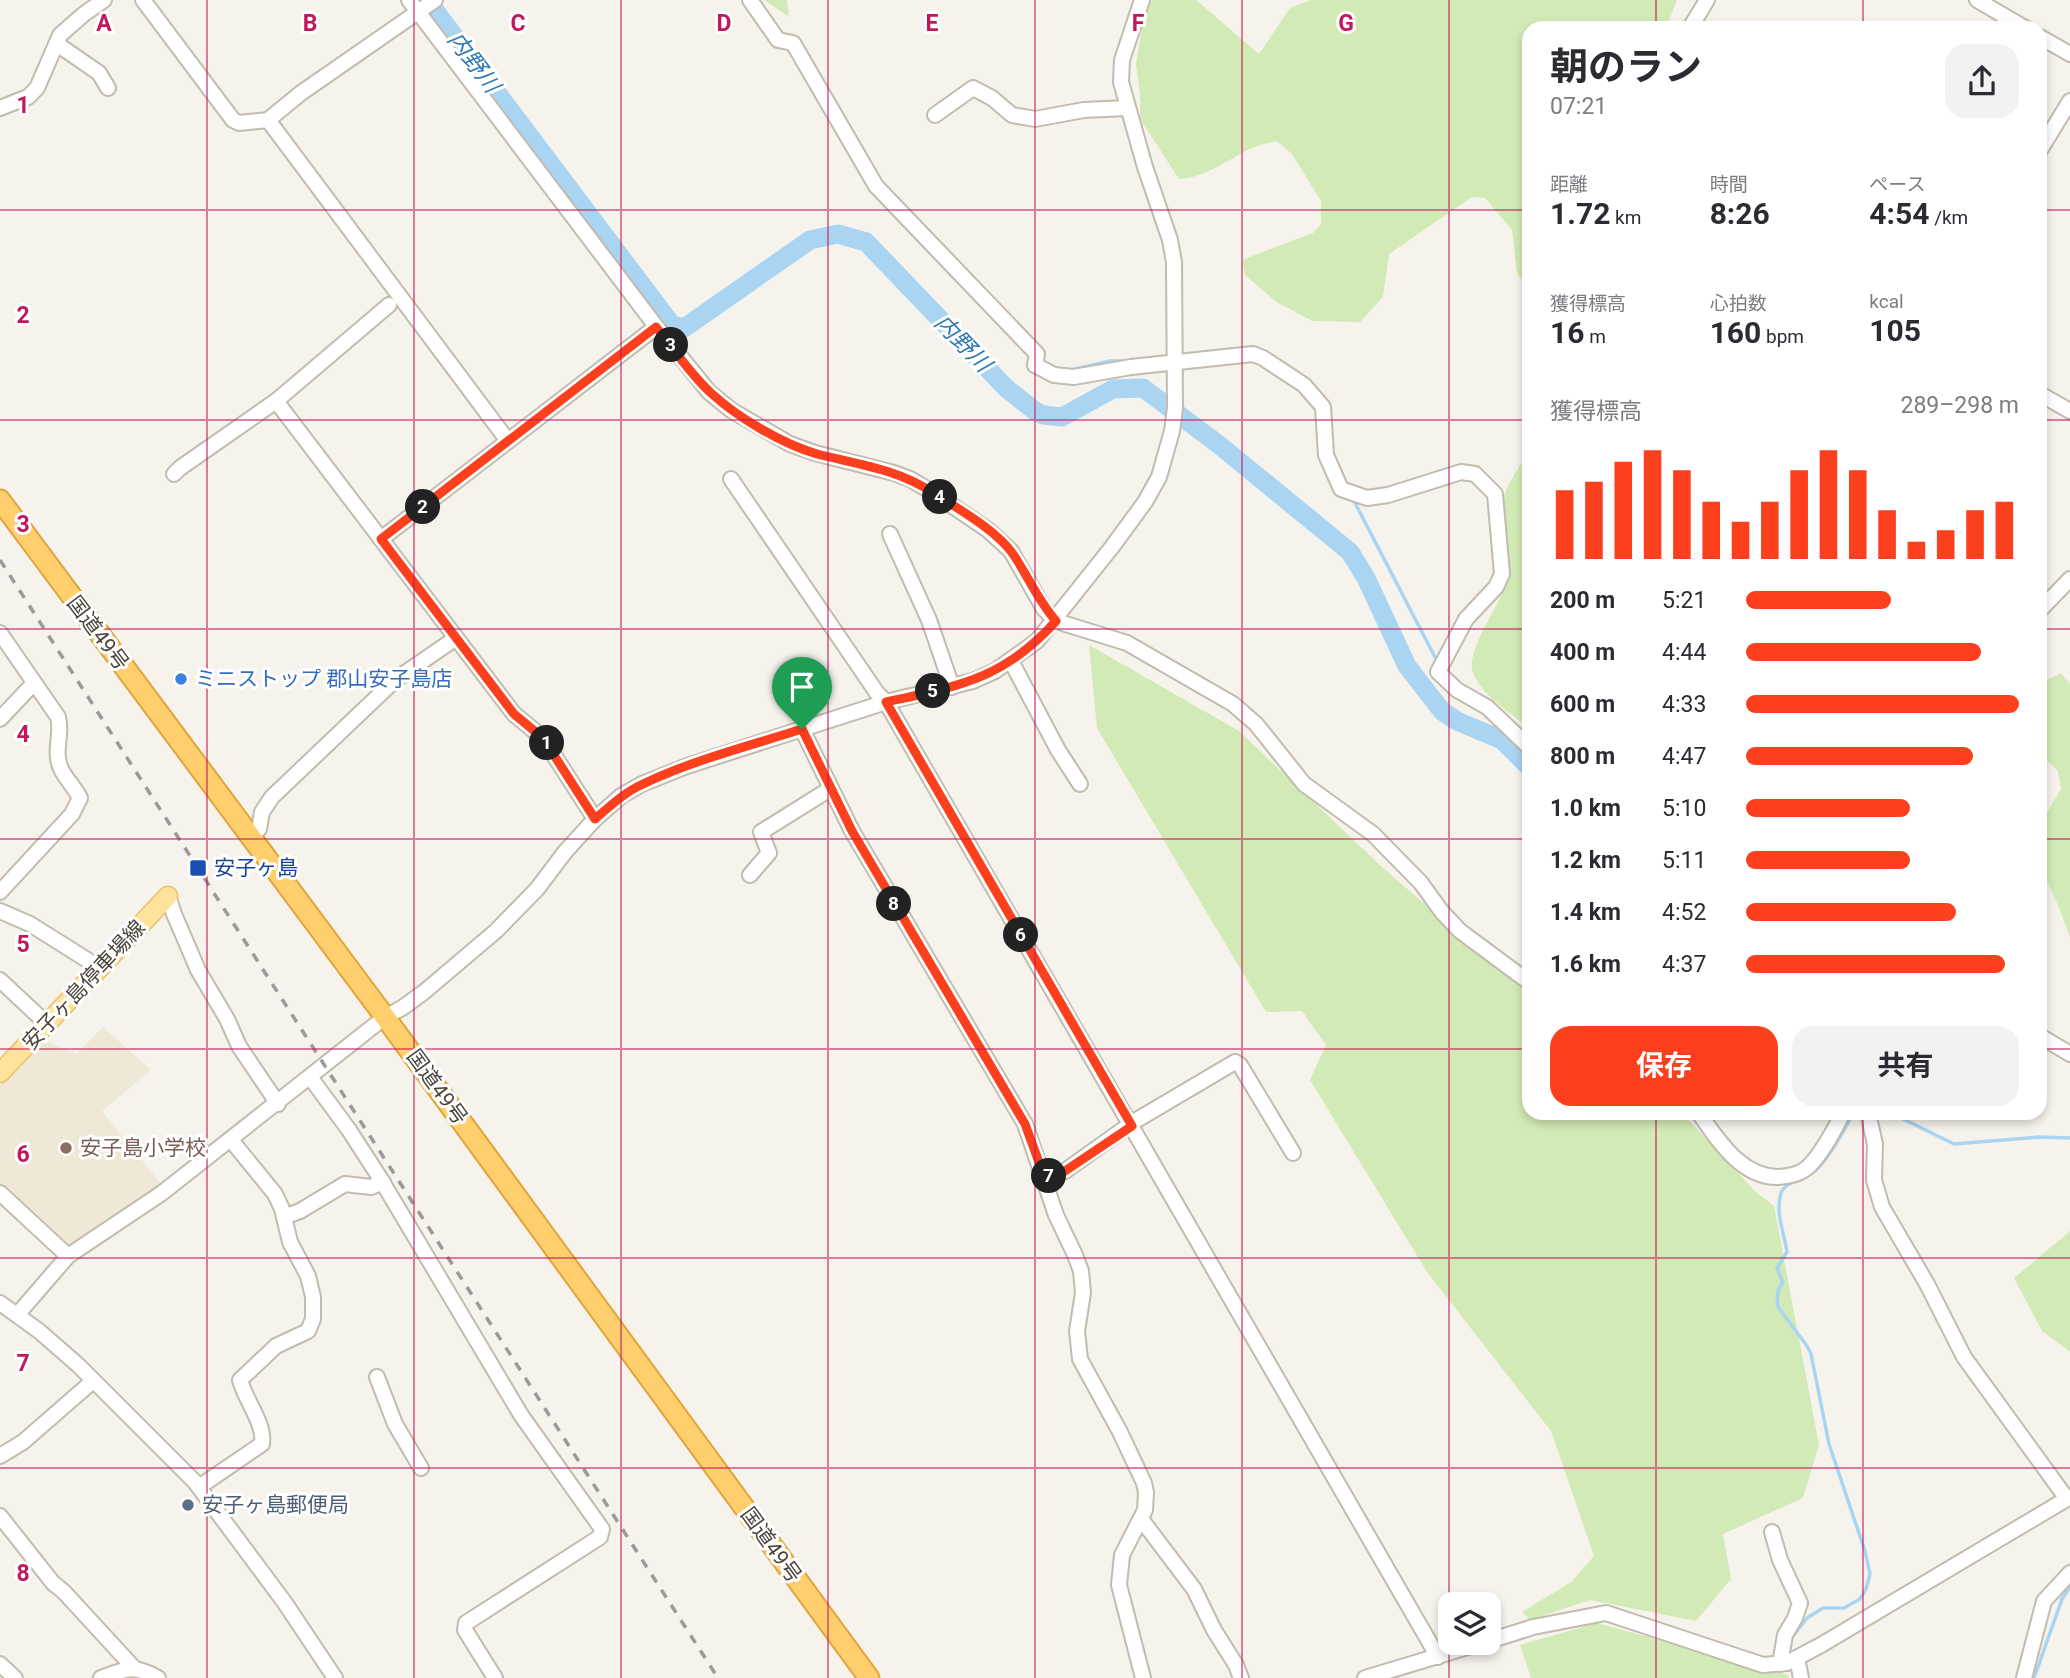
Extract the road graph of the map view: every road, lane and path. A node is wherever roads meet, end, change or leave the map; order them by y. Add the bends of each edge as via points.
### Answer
1 (104, 0) edge
2 (143, 0) edge
3 (409, 0) edge
4 (435, 0) edge
5 (750, 0) edge
6 (1142, 0) edge
7 (1707, 0) edge
8 (1977, 0) edge
9 (418, 12) junction
10 (1694, 21) edge
11 (2013, 21) edge
12 (2047, 41) edge
13 (57, 44) junction
14 (2070, 54) edge
15 (108, 88) dead end
16 (2070, 101) edge
17 (0, 108) edge
18 (1128, 108) junction
19 (935, 115) dead end
20 (268, 120) junction
21 (2047, 139) edge
22 (389, 305) dead end
23 (658, 328) junction
24 (1175, 363) junction
25 (2047, 398) edge
26 (276, 401) junction
27 (2070, 411) edge
28 (508, 441) junction
29 (174, 474) dead end
30 (731, 479) dead end
31 (0, 500) edge
32 (890, 534) dead end
33 (381, 539) junction
34 (2070, 579) edge
35 (2047, 603) edge
36 (1056, 621) junction
37 (0, 633) edge
38 (456, 638) junction
39 (1011, 661) junction
40 (34, 683) junction
41 (952, 687) junction
42 (886, 702) junction
43 (0, 719) edge
44 (802, 729) junction
45 (1522, 740) edge
46 (1080, 784) dead end
47 (830, 789) junction
48 (595, 819) junction
49 (252, 837) junction
50 (750, 875) dead end
51 (0, 892) edge
52 (168, 896) joint
53 (0, 911) edge
54 (100, 968) junction
55 (1522, 977) edge
56 (0, 979) edge
57 (385, 1017) junction
58 (47, 1024) junction
59 (2047, 1040) edge
60 (2070, 1054) edge
61 (0, 1073) edge
62 (310, 1077) junction
63 (278, 1104) junction
64 (1704, 1120) edge
65 (1839, 1120) edge
66 (1870, 1120) edge
67 (1132, 1126) junction
68 (230, 1140) junction
69 (1293, 1153) dead end
70 (1044, 1176) junction
71 (383, 1182) junction
72 (0, 1194) edge
73 (284, 1217) junction
74 (68, 1256) junction
75 (0, 1303) edge
76 (17, 1315) junction
77 (377, 1377) dead end
78 (93, 1381) junction
79 (0, 1456) edge
80 (421, 1468) dead end
81 (199, 1487) junction
82 (2068, 1498) edge
83 (0, 1516) edge
84 (1141, 1519) junction
85 (1772, 1532) dead end
86 (2070, 1573) edge
87 (1501, 1637) edge
88 (1444, 1655) edge
89 (1438, 1657) junction
90 (1797, 1658) junction
91 (0, 1664) edge
92 (1780, 1664) junction
93 (134, 1668) junction
94 (15, 1678) edge
95 (101, 1678) edge
96 (158, 1678) edge
97 (335, 1678) edge
98 (495, 1678) edge
99 (869, 1678) edge
100 (1143, 1678) edge
101 (1241, 1678) edge
102 (1365, 1678) edge
103 (1801, 1678) edge
104 (2024, 1678) edge

1 - 13 street via 65,29
2 - 20 street via 233,120
3 - 9 street
4 - 9 street
5 - 24 street via 778,40 793,43 876,186 1037,354 1035,365 1054,375 1074,377
6 - 18 street via 1122,60 1121,82
7 - 10 street
8 - 11 street
9 - 20 street
9 - 23 street
12 - 14 street
13 - 15 street via 99,72
13 - 17 street via 37,89
16 - 21 street
18 - 19 street via 1035,119 1012,115 973,88
18 - 24 street via 1170,240
20 - 28 street
22 - 26 street
23 - 28 street
23 - 36 street via 709,392 731,410 790,444 910,479 988,530 1011,551 1044,609
24 - 36 street via 1172,431 1159,477
24 - 45 street via 1253,354 1304,384 1323,407 1326,455 1345,492 1367,498 1388,495 1461,472 1475,474 1495,494 1502,574 1496,587 1466,618 1438,672 1457,690 1482,703
25 - 27 street
26 - 29 street
26 - 33 street
28 - 33 street
30 - 42 street
31 - 49 highway, 国道49号
32 - 41 street via 929,620
33 - 38 street
34 - 35 street
36 - 39 street
36 - 55 street via 1127,643 1233,704 1256,724 1304,784 1373,834 1460,931
37 - 40 street
38 - 48 street via 514,714 543,738
38 - 49 street via 395,680 272,797 262,812 260,829
39 - 41 street
39 - 46 street
40 - 43 street
40 - 51 street via 58,718 59,765 80,798 72,814
41 - 42 street
42 - 44 street
42 - 67 street
44 - 47 street
44 - 48 street via 642,784
47 - 50 street via 761,832 769,853
47 - 70 street via 1025,1124
48 - 57 street via 496,932 413,1000
49 - 57 highway, 国道49号
52 - 54 main road, 安子ヶ島停車場線
52 - 63 street via 198,970 239,1046
53 - 54 street via 30,924
54 - 58 main road, 安子ヶ島停車場線
56 - 58 street
57 - 62 street
57 - 99 highway, 国道49号
58 - 61 main road, 安子ヶ島停車場線
59 - 60 street
62 - 63 street
62 - 71 street
63 - 68 street
64 - 65 street via 1734,1157 1770,1178 1794,1175 1810,1165
66 - 82 street via 1875,1144 1874,1180 1882,1207 1964,1357
67 - 69 street via 1235,1062
67 - 70 street via 1065,1171
67 - 89 street
68 - 73 street via 275,1194
68 - 74 street via 162,1193
70 - 84 street via 1081,1271 1080,1359 1144,1483 1146,1503
71 - 73 street via 371,1187 345,1184
71 - 98 street via 521,1415 602,1529 600,1537 466,1623 465,1630
72 - 74 street
73 - 81 street via 293,1249 308,1276 313,1323 306,1333 276,1346 242,1375 240,1381 263,1443
74 - 76 street
75 - 76 street
76 - 78 street
77 - 80 street via 395,1424
78 - 79 street via 23,1442
78 - 81 street
81 - 97 street
82 - 90 street
83 - 93 street via 53,1583
84 - 100 street via 1122,1555 1119,1585
84 - 101 street via 1194,1589
85 - 92 street via 1800,1602 1783,1641
86 - 104 street via 2045,1601
87 - 92 street via 1606,1613 1763,1665
88 - 89 street
89 - 102 street
90 - 92 street
90 - 103 street
91 - 94 street
93 - 95 street
93 - 96 street

